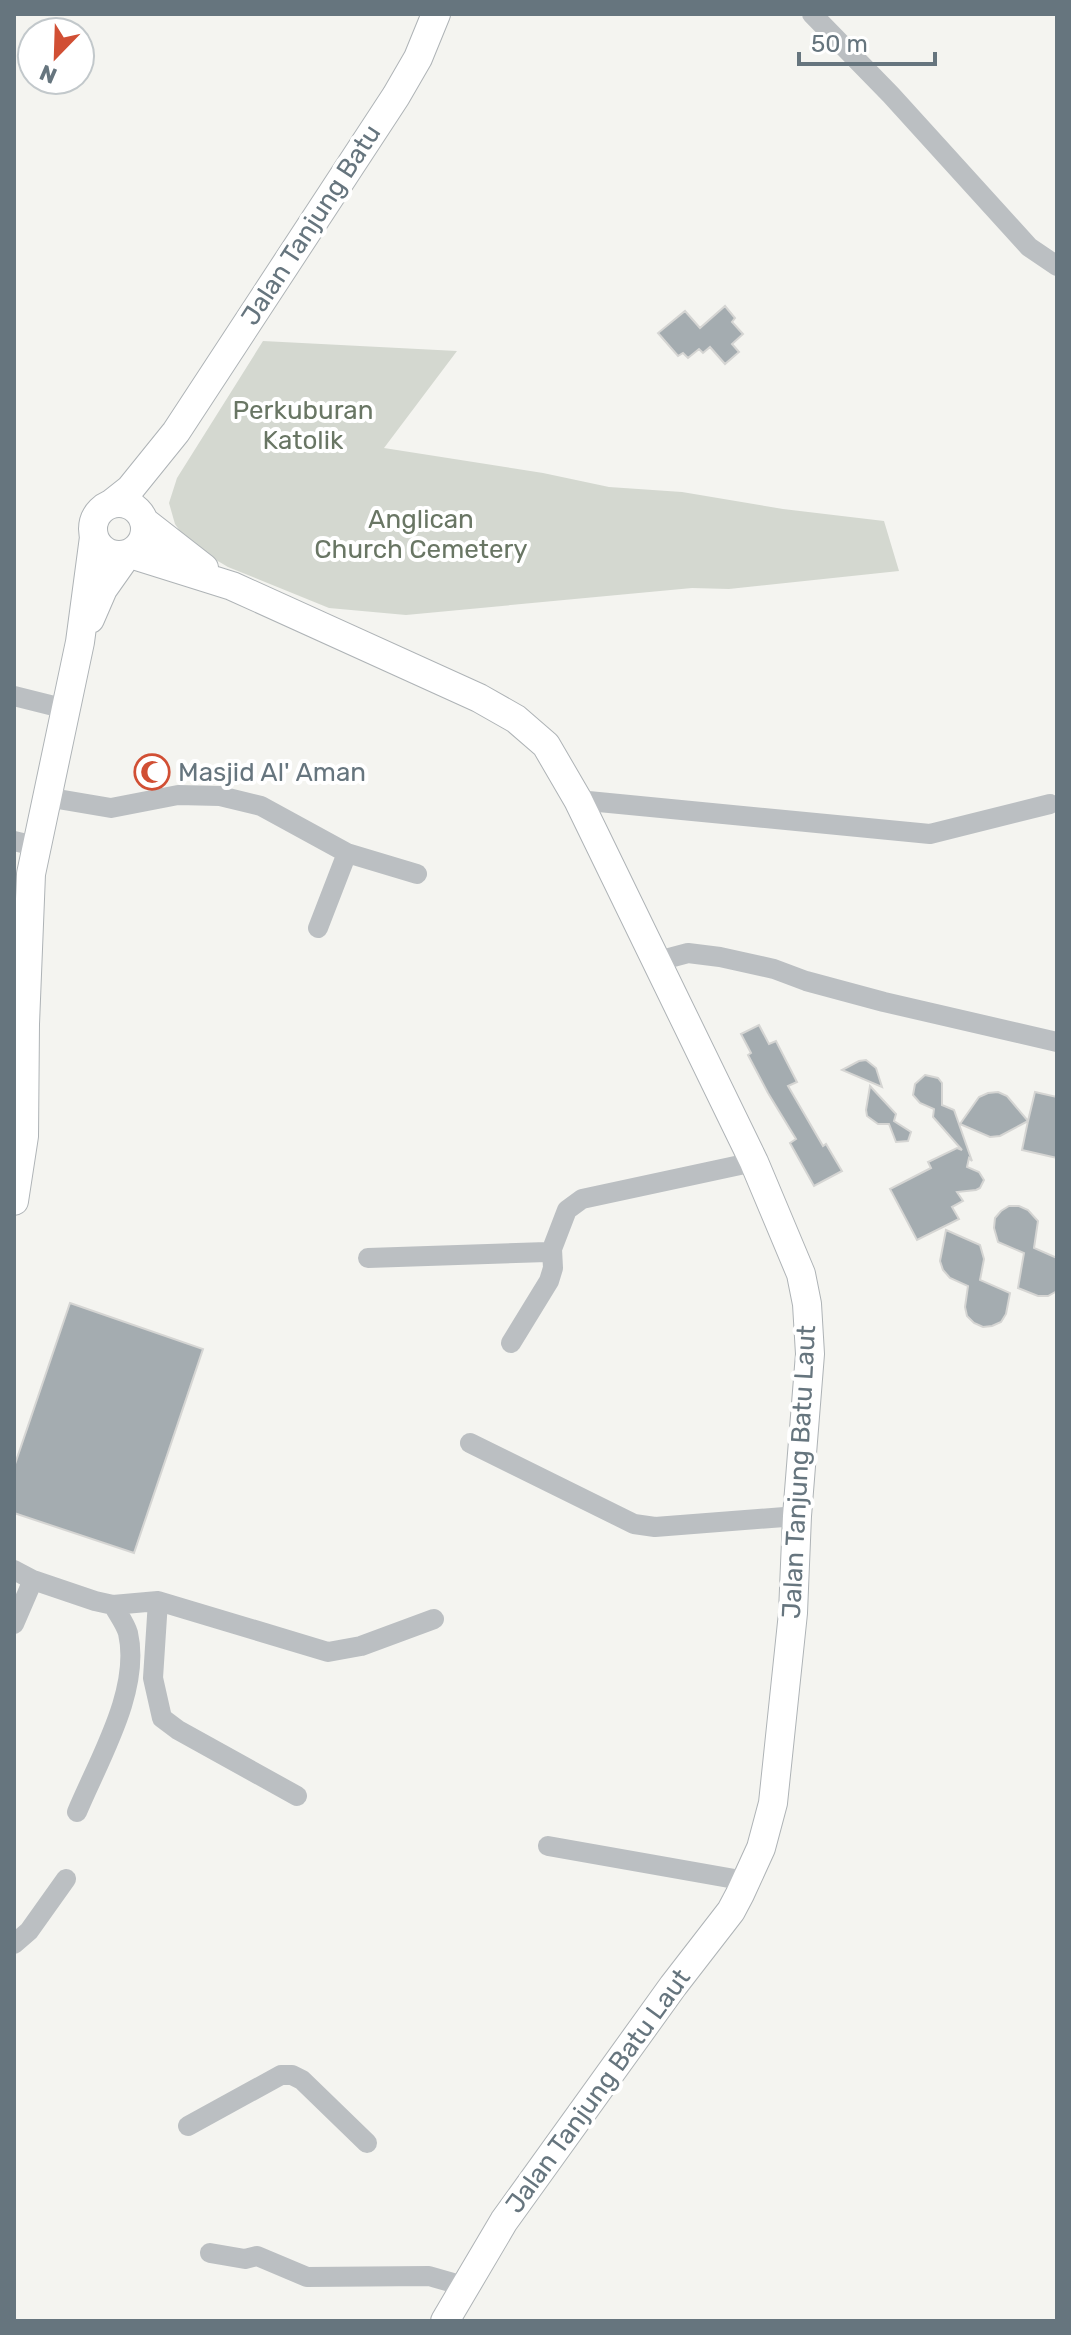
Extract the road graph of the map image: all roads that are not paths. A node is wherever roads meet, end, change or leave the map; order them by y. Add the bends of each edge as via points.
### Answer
1 (436, 14) edge
2 (812, 14) edge
3 (1057, 266) edge
4 (176, 432) junction
5 (111, 504) junction
6 (144, 521) junction
7 (94, 537) junction
8 (128, 554) junction
9 (232, 586) junction
10 (80, 642) junction
11 (14, 696) edge
12 (66, 709) junction
13 (46, 797) junction
14 (578, 800) junction
15 (1050, 804) dead end
16 (25, 843) edge
17 (347, 853) junction
18 (417, 874) dead end
19 (318, 928) dead end
20 (658, 961) junction
21 (1057, 1042) edge
22 (19, 1100) edge
23 (754, 1162) junction
24 (14, 1201) edge
25 (552, 1249) junction
26 (368, 1258) dead end
27 (511, 1343) dead end
28 (470, 1443) dead end
29 (797, 1516) junction
30 (14, 1570) edge
31 (33, 1580) junction
32 (158, 1601) junction
33 (113, 1605) junction
34 (434, 1619) dead end
35 (14, 1624) edge
36 (297, 1796) dead end
37 (77, 1812) dead end
38 (548, 1846) dead end
39 (66, 1879) dead end
40 (746, 1881) junction
41 (14, 1944) edge
42 (188, 2126) dead end
43 (367, 2143) dead end
44 (210, 2253) dead end
45 (464, 2286) junction
46 (445, 2321) edge

1 - 4 street, Jalan Tanjung Batu via 396,96
2 - 3 street via 1029,247
4 - 5 street, Jalan Tanjung Batu via 130,489
4 - 6 street, Jalan Tanjung Batu
5 - 6 street via 134,507
5 - 7 street via 98,514
6 - 8 street via 145,537
6 - 9 street, Jalan Tanjung Batu Laut
7 - 8 street via 110,554
7 - 10 street
8 - 9 street, Jalan Tanjung Batu Laut
8 - 10 street via 103,589
9 - 14 street, Jalan Tanjung Batu Laut via 516,719 546,745
10 - 12 street
11 - 12 street
12 - 13 street
13 - 16 street
13 - 17 street via 111,808 178,795 220,796 261,806
14 - 15 street via 930,834
14 - 20 street, Jalan Tanjung Batu Laut
16 - 22 street via 28,926
17 - 18 street
17 - 19 street
20 - 21 street via 688,953 720,957
20 - 23 street, Jalan Tanjung Batu Laut
22 - 24 street via 22,1158
23 - 25 street via 582,1199 567,1210
23 - 29 street, Jalan Tanjung Batu Laut via 792,1248 807,1304 809,1383
25 - 26 street via 541,1254
25 - 27 street via 549,1281
28 - 29 street via 634,1524 655,1527
29 - 40 street, Jalan Tanjung Batu Laut via 793,1613 773,1803
30 - 31 street
31 - 33 street
31 - 35 street
32 - 33 street
32 - 34 street via 328,1652 361,1646
32 - 36 street via 153,1678 162,1718
33 - 37 street via 127,1630 132,1661 124,1699
38 - 40 street
39 - 41 street
40 - 45 street, Jalan Tanjung Batu Laut via 731,1911 504,2221
42 - 43 street via 281,2075 292,2075
44 - 45 street via 257,2256 307,2277 429,2276
45 - 46 street, Jalan Tanjung Batu Laut

